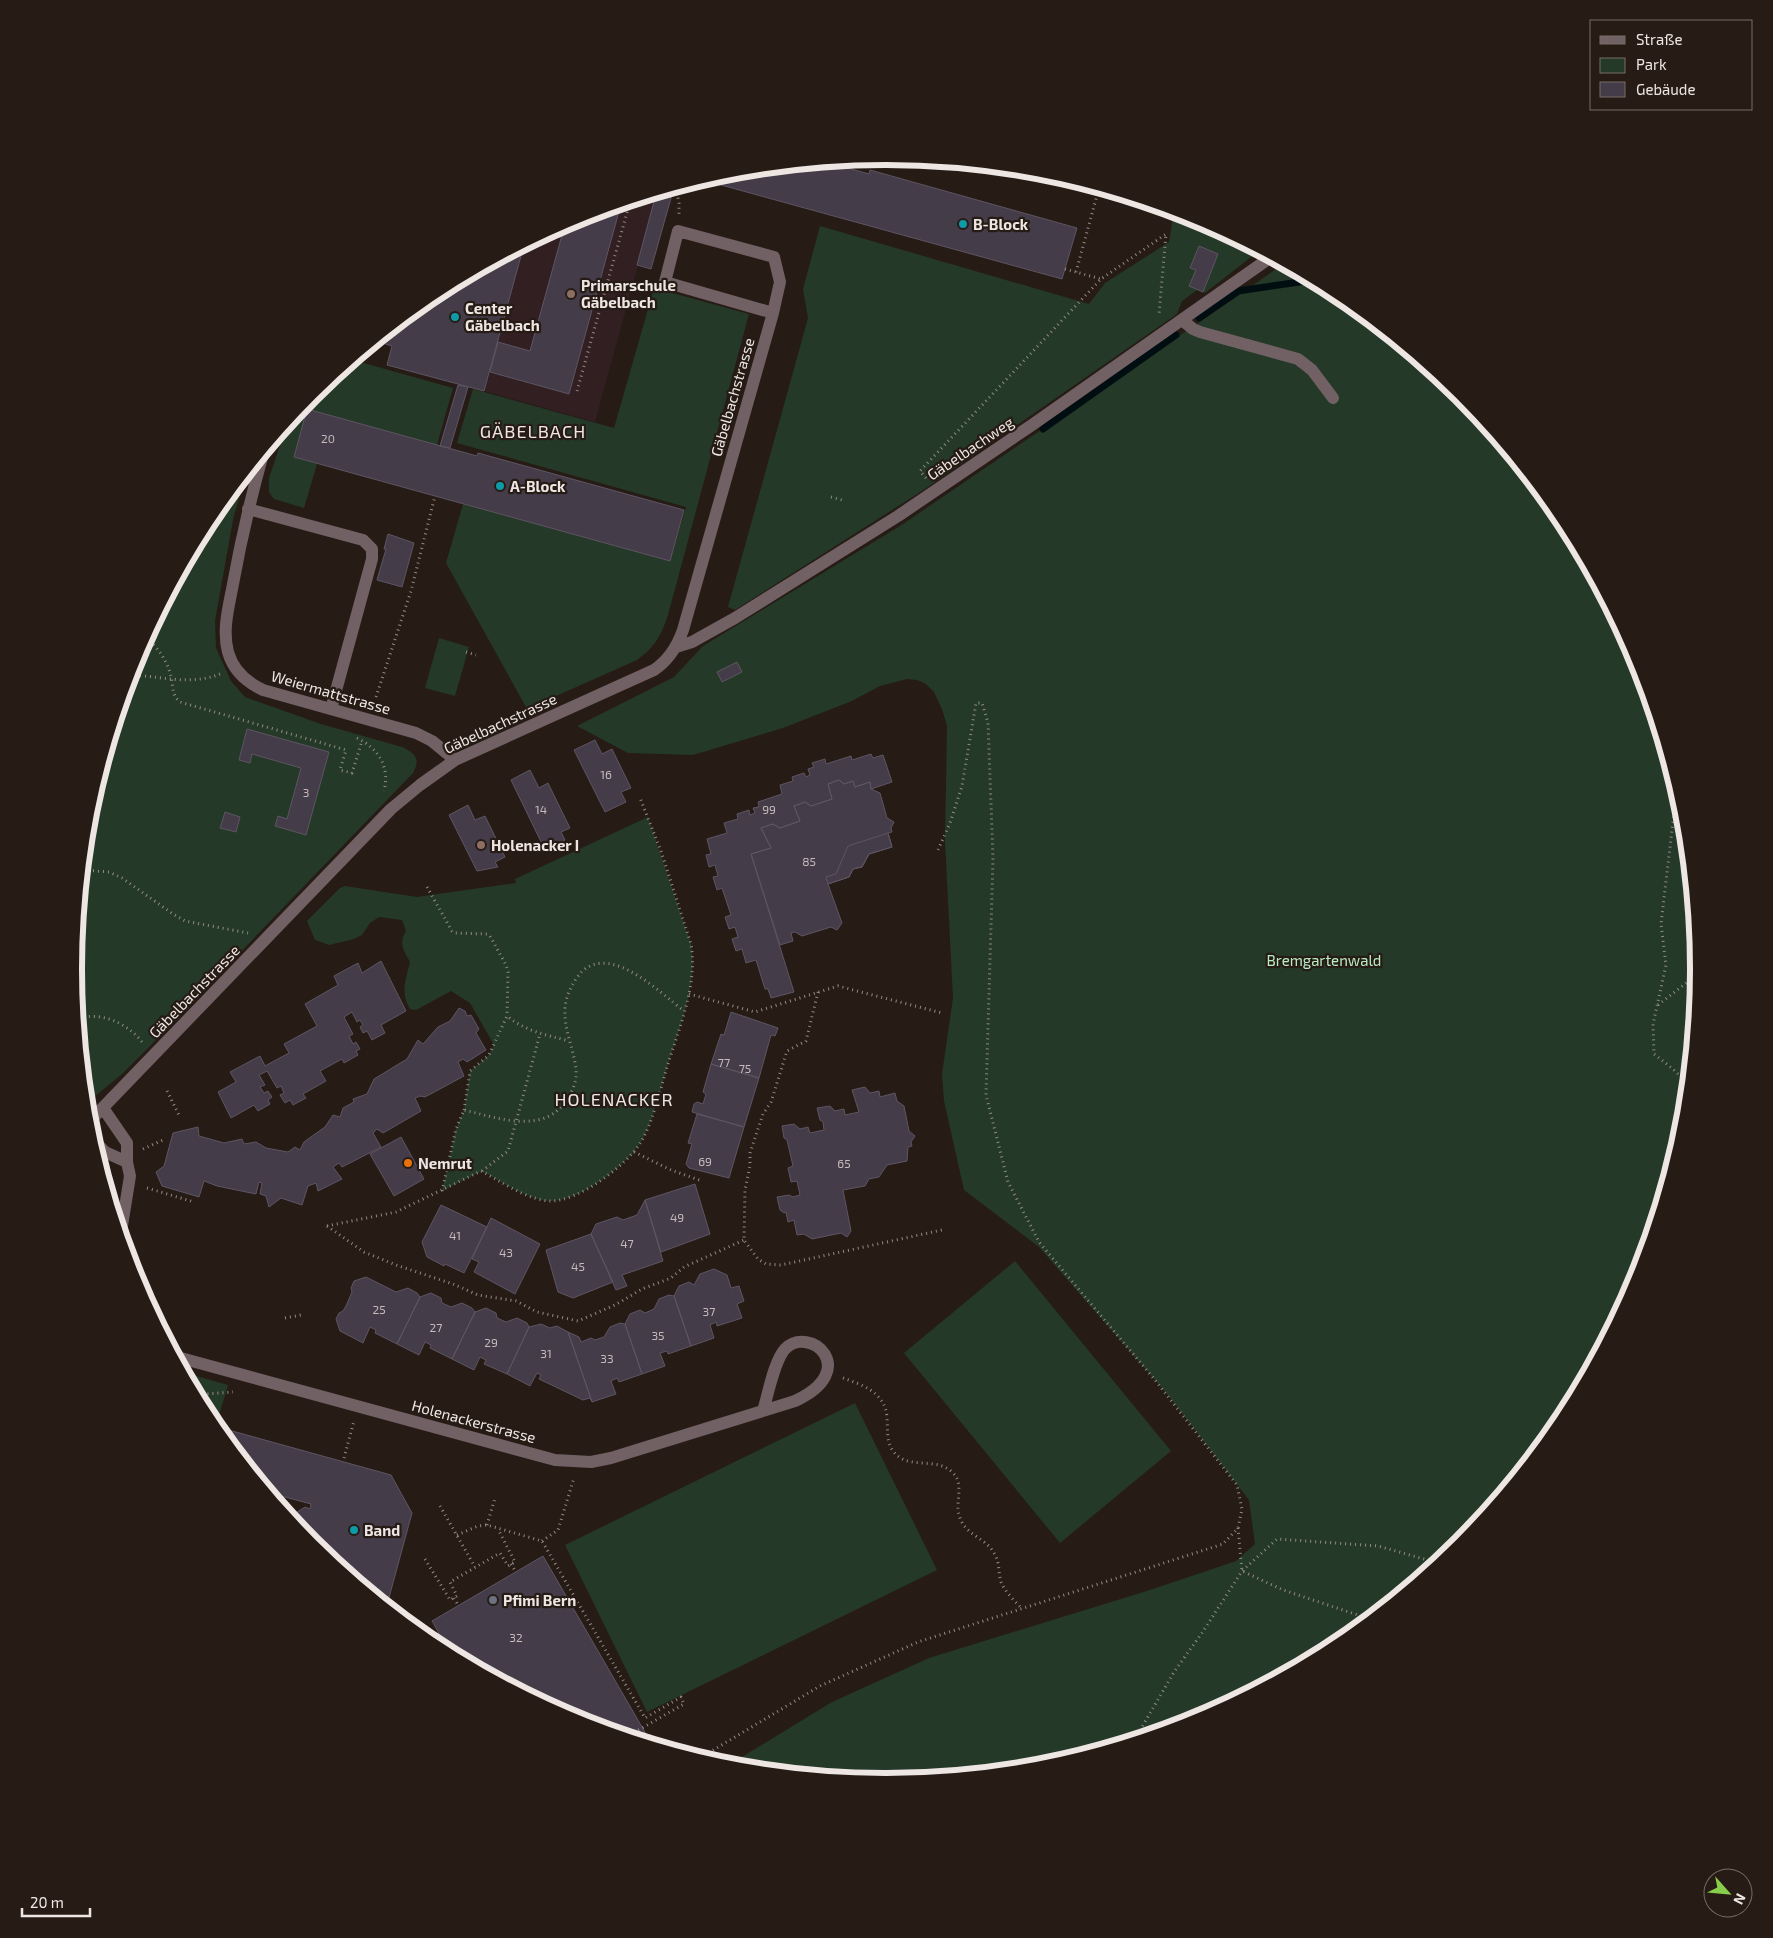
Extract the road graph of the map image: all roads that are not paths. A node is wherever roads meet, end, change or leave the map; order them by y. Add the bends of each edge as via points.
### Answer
1 (1266, 261) edge
2 (773, 313) junction
3 (1182, 320) junction
4 (1333, 398) dead end
5 (259, 467) edge
6 (248, 508) junction
7 (676, 647) junction
8 (331, 709) junction
9 (455, 760) junction
10 (103, 1108) junction
11 (96, 1115) edge
12 (104, 1151) edge
13 (127, 1162) junction
14 (123, 1220) edge
15 (183, 1359) edge
16 (763, 1411) junction

1 - 3 street, Gäbelbachweg
2 - 2 street, Gäbelbachstrasse via 780,282 774,257 678,230 664,282
2 - 7 street, Gäbelbachstrasse
3 - 4 street via 1200,332 1298,359 1312,370
3 - 7 street, Gäbelbachweg via 898,516 735,618 692,642
5 - 6 street, Weiermattstrasse
6 - 8 street, Weiermattstrasse via 226,624 231,661 244,679 263,690
6 - 8 street via 363,540 372,550
7 - 9 street, Gäbelbachstrasse via 654,670
8 - 9 street, Weiermattstrasse via 416,733 432,741
9 - 10 street, Gäbelbachstrasse via 391,809
10 - 11 street, Gäbelbachstrasse
10 - 13 street via 127,1143
12 - 13 street
13 - 14 street via 130,1176
15 - 16 street, Holenackerstrasse via 555,1460 591,1462 611,1458
16 - 16 street, Holenackerstrasse via 807,1396 822,1383 828,1373 825,1355 817,1346 805,1342 786,1349 780,1357

